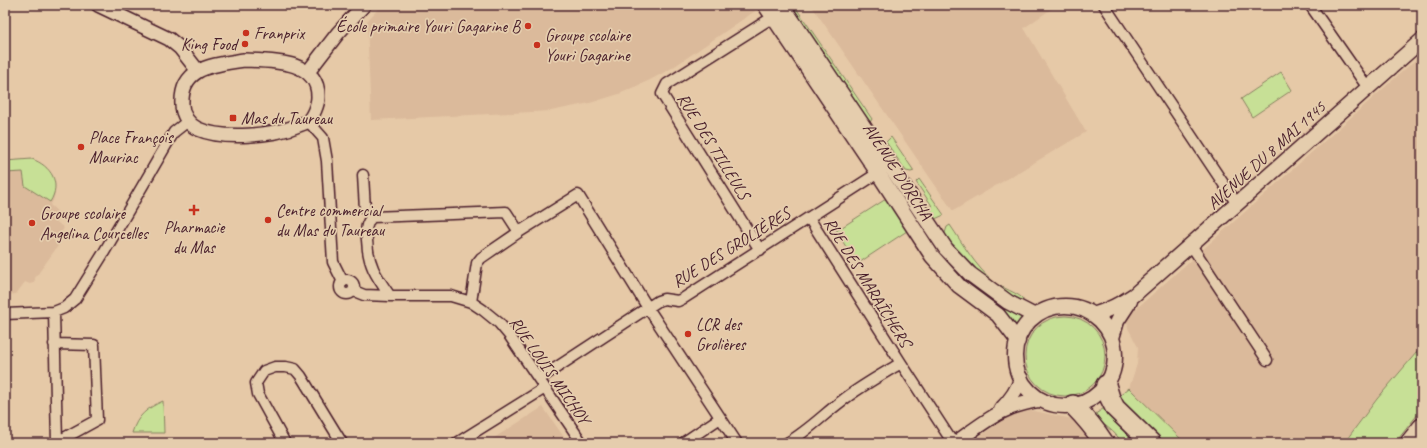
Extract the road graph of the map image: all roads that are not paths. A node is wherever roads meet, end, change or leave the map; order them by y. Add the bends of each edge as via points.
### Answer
1 (98, 5) edge
2 (364, 5) edge
3 (765, 5) edge
4 (782, 5) edge
5 (1104, 5) edge
6 (1310, 5) edge
7 (773, 17) junction
8 (1422, 40) edge
9 (198, 70) junction
10 (308, 72) junction
11 (1368, 88) junction
12 (188, 121) junction
13 (308, 122) junction
14 (878, 173) junction
15 (363, 175) dead end
16 (1237, 204) junction
17 (372, 217) junction
18 (809, 218) junction
19 (519, 232) junction
20 (1191, 245) junction
21 (760, 250) junction
22 (1134, 295) junction
23 (390, 296) junction
24 (472, 302) junction
25 (648, 308) junction
26 (54, 312) junction
27 (5, 314) edge
28 (1093, 315) junction
29 (1035, 316) junction
30 (1112, 338) junction
31 (1018, 341) junction
32 (54, 344) junction
33 (1267, 360) dead end
34 (901, 363) junction
35 (1021, 378) junction
36 (539, 379) junction
37 (1106, 385) junction
38 (545, 388) junction
39 (1042, 400) junction
40 (1073, 405) junction
41 (995, 415) junction
42 (720, 418) junction
43 (1422, 428) edge
44 (57, 442) edge
45 (285, 443) edge
46 (342, 443) edge
47 (457, 443) edge
48 (582, 443) edge
49 (683, 443) edge
50 (737, 443) edge
51 (787, 443) edge
52 (954, 443) edge
53 (1104, 443) edge
54 (1151, 443) edge
55 (1410, 443) edge

1 - 9 street via 170,40
2 - 10 street
3 - 7 main road, AVENUE D'ORCHA
4 - 29 main road, AVENUE D'ORCHA via 946,249 970,274 1008,302
5 - 16 street
6 - 11 street
7 - 14 main road, AVENUE D'ORCHA
7 - 21 street, RUE DES TILLEULS via 667,84 662,94
8 - 11 main road, AVENUE DU 8 MAI 1945
9 - 10 street via 211,65 244,60 276,61 291,64
9 - 12 street via 185,83 181,95 182,111
10 - 13 street via 317,86 318,98
11 - 16 main road, AVENUE DU 8 MAI 1945
12 - 13 street via 198,129 242,136 267,134
12 - 26 street via 174,132 75,299
13 - 23 street, RUE LOUIS MICHOY via 323,138 327,161 333,262 343,282 340,286 342,292 347,295 354,291 364,295
14 - 18 street, RUE DES GROLIÈRES
14 - 31 main road, AVENUE D'ORCHA via 932,256 959,286 998,315
15 - 17 street via 364,209
16 - 20 main road, AVENUE DU 8 MAI 1945
17 - 19 street via 506,212
17 - 23 street via 366,226 368,252 373,271
18 - 21 street, RUE DES GROLIÈRES
18 - 34 street, RUE DES MARAÎCHERS
19 - 24 street via 477,263
19 - 25 street via 578,195
20 - 22 main road, AVENUE DU 8 MAI 1945
20 - 33 street
21 - 25 street, RUE DES GROLIÈRES via 678,301 664,299
22 - 28 main road, AVENUE DU 8 MAI 1945 via 1120,305
22 - 30 main road, AVENUE DU 8 MAI 1945 via 1117,321
23 - 24 street, RUE LOUIS MICHOY via 451,296
24 - 36 street, RUE LOUIS MICHOY via 499,323
25 - 36 street, RUE DES GROLIÈRES
25 - 42 street
26 - 27 street
26 - 32 street
28 - 29 main road via 1067,306
28 - 30 main road
29 - 31 main road
30 - 37 main road via 1115,362
31 - 35 main road via 1015,356
32 - 44 street
32 - 44 street via 94,345 96,420
34 - 51 street, RUE DES MARAÎCHERS via 842,401 801,435
34 - 52 street, RUE DES MARAÎCHERS
35 - 39 main road via 1029,390
35 - 41 street via 1008,403
36 - 38 street, RUE LOUIS MICHOY
37 - 40 main road via 1095,396
37 - 54 highway via 1115,408
38 - 47 street
38 - 48 street, RUE LOUIS MICHOY
39 - 40 main road via 1057,405
39 - 41 street via 1024,402
40 - 53 highway
41 - 52 street
42 - 49 street
42 - 50 street
43 - 55 highway
45 - 46 street via 258,394 256,383 264,371 276,367 295,369

